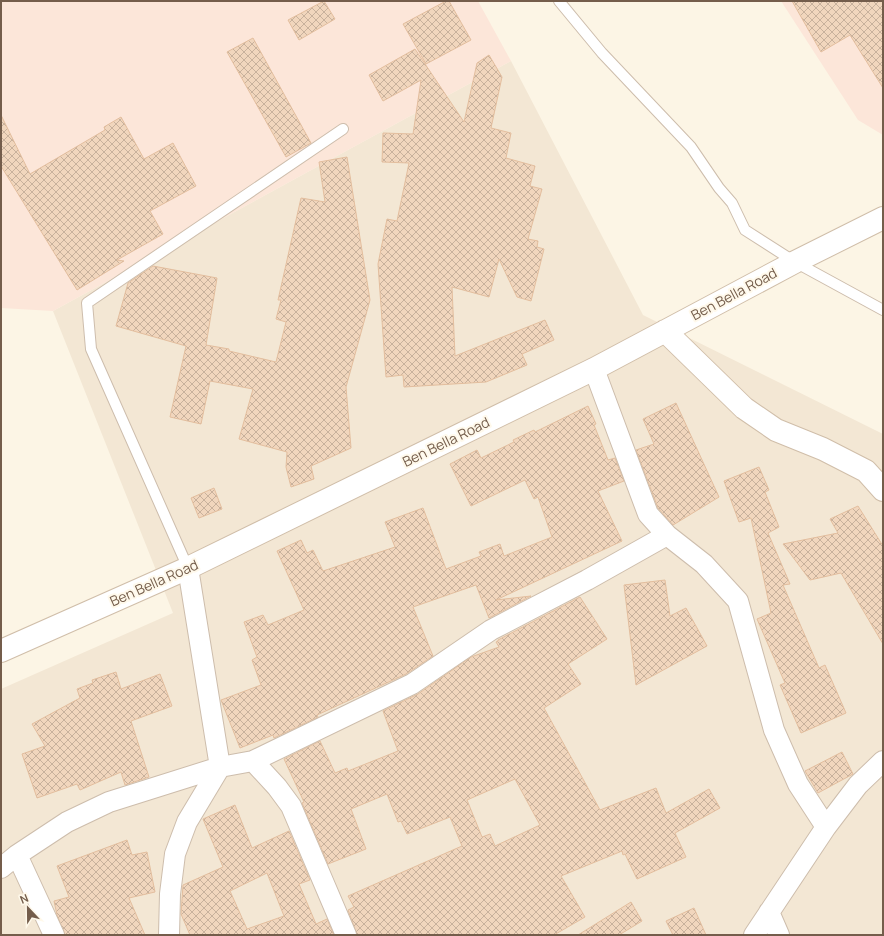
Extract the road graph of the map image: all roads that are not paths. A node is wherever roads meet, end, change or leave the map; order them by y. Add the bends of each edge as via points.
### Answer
1 (559, 1) edge
2 (342, 129) dead end
3 (883, 218) edge
4 (795, 262) junction
5 (883, 310) edge
6 (664, 331) junction
7 (594, 370) junction
8 (883, 490) edge
9 (667, 535) junction
10 (188, 568) junction
11 (1, 651) edge
12 (253, 761) junction
13 (883, 761) edge
14 (220, 766) junction
15 (826, 827) junction
16 (17, 856) junction
17 (1, 868) edge
18 (769, 912) junction
19 (54, 935) edge
20 (169, 935) edge
21 (346, 935) edge
22 (754, 935) edge
23 (779, 935) edge

1 - 4 lane via 602,53 691,147 732,203 745,230
2 - 10 lane via 87,303 90,349
3 - 4 main road, Ben Bella Road
4 - 5 lane
4 - 6 main road, Ben Bella Road
6 - 7 main road, Ben Bella Road
6 - 8 main road via 744,408 776,430 823,449 866,471
7 - 9 street via 648,514
7 - 10 main road, Ben Bella Road
9 - 12 street via 490,630 412,684
9 - 15 street via 704,564 738,601 774,730 798,784
10 - 11 main road, Ben Bella Road
10 - 14 street
12 - 14 street
12 - 21 street via 291,806
13 - 15 street via 858,785
14 - 16 street via 109,802 67,822
14 - 20 street via 187,822 175,854 170,894
15 - 18 street
16 - 17 street
16 - 19 street
18 - 22 street
18 - 23 street

